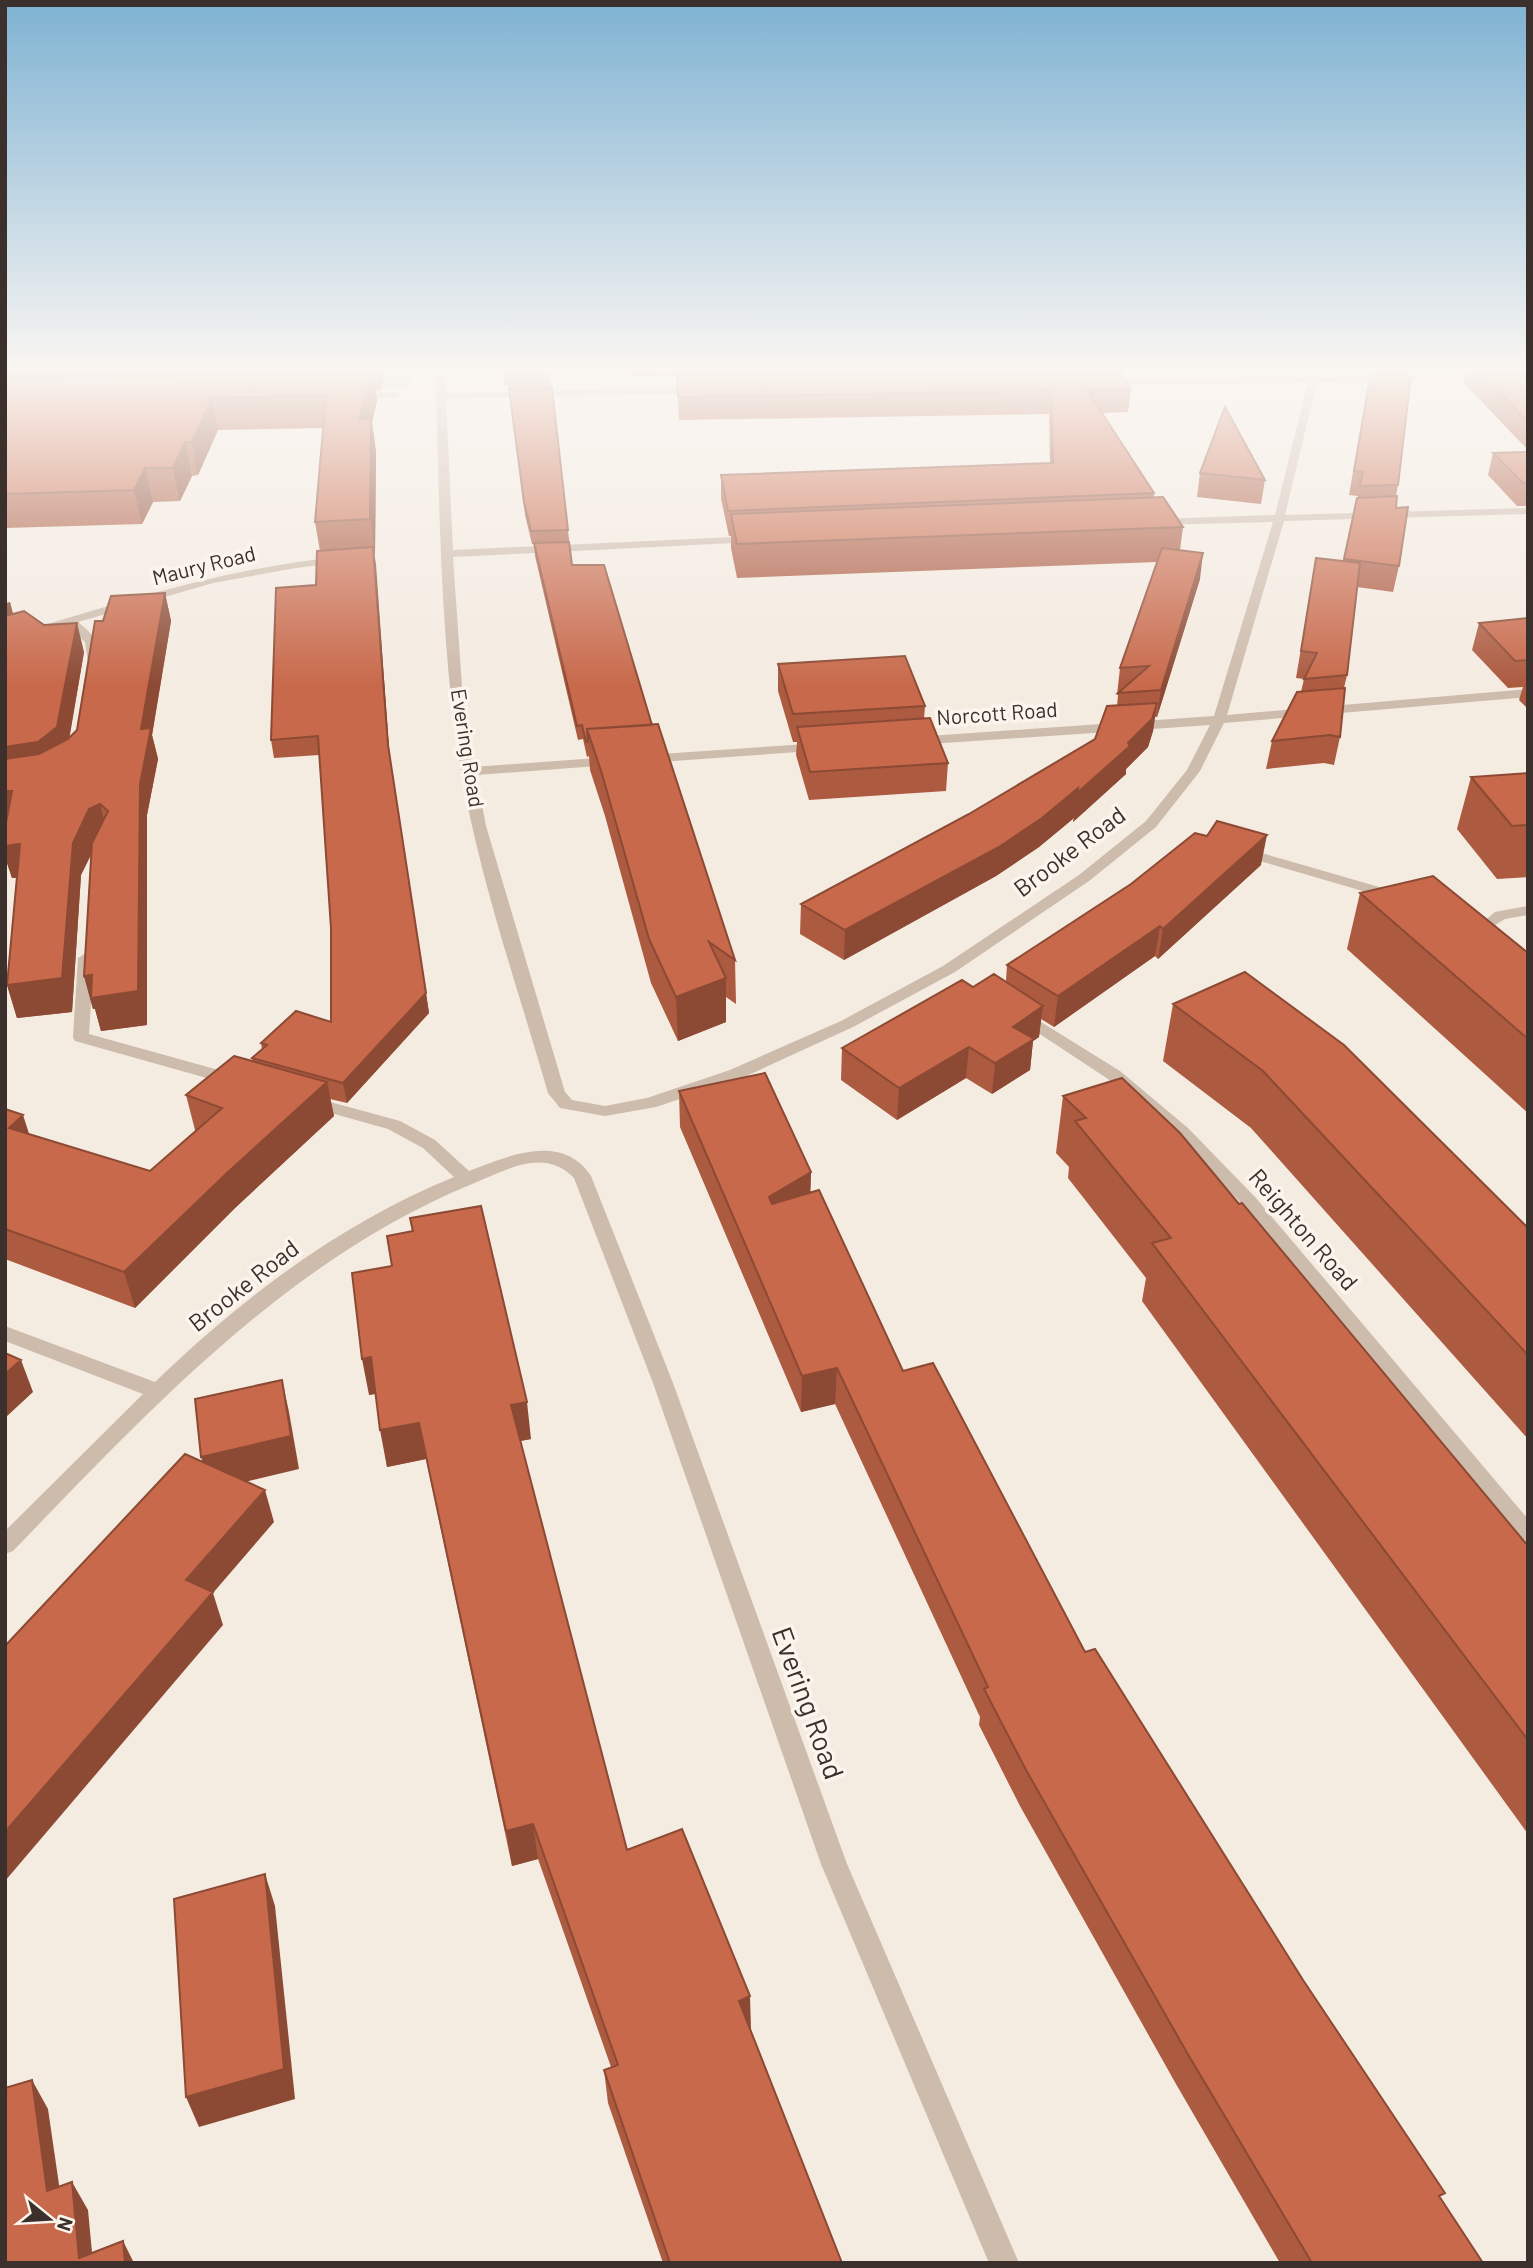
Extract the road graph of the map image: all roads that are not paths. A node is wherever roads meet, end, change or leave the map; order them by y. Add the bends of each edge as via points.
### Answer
1 (445, 473) edge
2 (1290, 473) edge
3 (1528, 511) edge
4 (1279, 519) junction
5 (1140, 523) edge
6 (771, 538) edge
7 (448, 554) junction
8 (347, 560) edge
9 (71, 622) junction
10 (5, 641) edge
11 (90, 670) edge
12 (1528, 693) edge
13 (1219, 720) junction
14 (897, 742) edge
15 (830, 746) edge
16 (468, 771) junction
17 (1223, 846) edge
18 (1410, 900) edge
19 (1528, 910) edge
20 (1470, 917) edge
21 (1490, 923) junction
22 (1497, 939) edge
23 (87, 942) edge
24 (1000, 1001) edge
25 (252, 1085) edge
26 (292, 1096) edge
27 (575, 1107) joint
28 (568, 1161) joint
29 (465, 1178) junction
30 (5, 1333) edge
31 (157, 1391) junction
32 (1528, 1535) edge
33 (5, 1545) edge
34 (1004, 2263) edge

1 - 7 street, Evering Road
2 - 4 street, Brooke Road
3 - 4 street
4 - 5 street
4 - 13 street, Brooke Road
6 - 7 street
7 - 16 street, Evering Road via 457,701
8 - 9 street, Maury Road via 295,564 227,578
9 - 10 street, Maury Road
9 - 11 street via 94,645
12 - 13 street, Norcott Road
13 - 14 street, Norcott Road
13 - 27 street, Brooke Road via 1193,771 1151,824 1084,878 949,970 847,1024 736,1074 631,1107 606,1111
15 - 16 street
16 - 27 street, Evering Road via 479,826 549,1074 561,1099
17 - 18 street
19 - 21 street via 1500,915
20 - 21 street
21 - 22 street
23 - 25 street via 82,1037
24 - 32 street, Reighton Road via 1114,1075 1182,1132 1249,1201
26 - 29 street via 394,1125 429,1144
28 - 29 street, Brooke Road via 536,1156
28 - 34 street, Evering Road via 582,1176 663,1383 834,1864
29 - 31 street, Brooke Road via 364,1228 250,1310
30 - 31 street
31 - 33 street, Brooke Road

